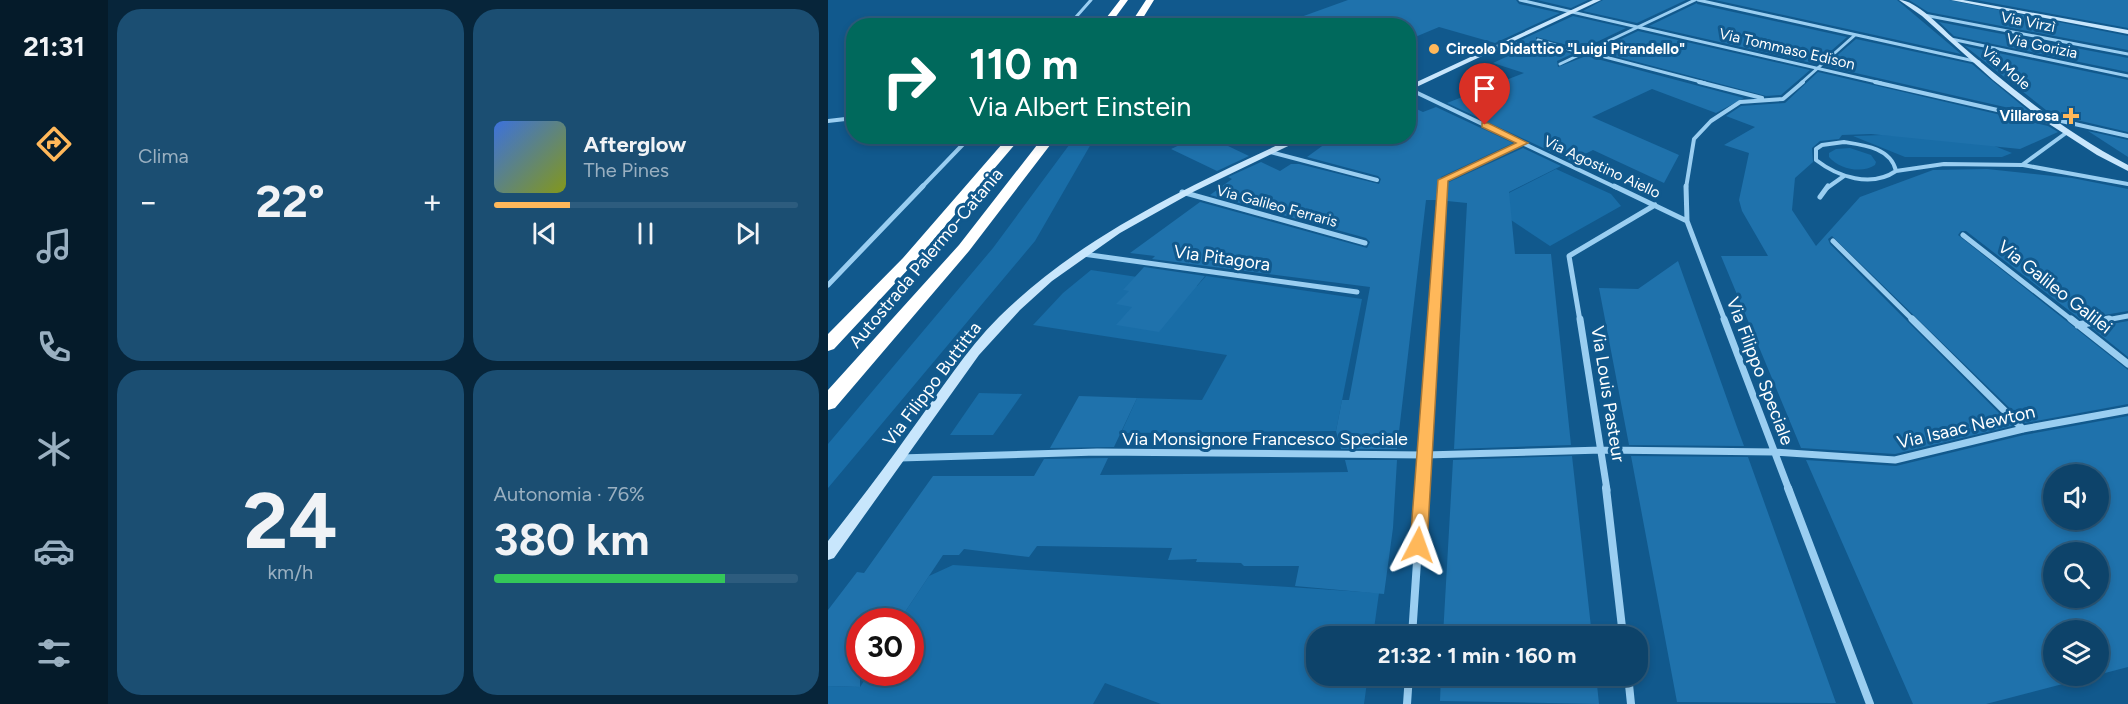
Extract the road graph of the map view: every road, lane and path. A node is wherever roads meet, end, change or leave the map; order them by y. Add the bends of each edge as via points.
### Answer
1 (1091, 0) edge
2 (1124, 0) edge
3 (1150, 0) edge
4 (1520, 0) edge
5 (1598, 0) edge
6 (1696, 0) edge
7 (1902, 0) edge
8 (1954, 0) edge
9 (1572, 12) junction
10 (1924, 15) junction
11 (1075, 18) edge
12 (1110, 18) edge
13 (1138, 18) edge
14 (1638, 27) junction
15 (2128, 32) edge
16 (1855, 35) junction
17 (1951, 39) junction
18 (1538, 40) dead end
19 (1584, 52) junction
20 (2128, 54) edge
21 (1979, 62) junction
22 (1560, 64) dead end
23 (1818, 69) junction
24 (2128, 76) edge
25 (1416, 86) edge
26 (1416, 92) edge
27 (1769, 100) junction
28 (846, 119) edge
29 (2047, 120) junction
30 (828, 122) edge
31 (2066, 133) junction
32 (2128, 136) edge
33 (1523, 143) junction
34 (963, 144) edge
35 (1009, 144) edge
36 (1045, 144) edge
37 (1288, 144) edge
38 (1270, 152) junction
39 (2022, 165) junction
40 (2126, 166) edge
41 (1896, 171) junction
42 (1844, 176) junction
43 (1377, 180) dead end
44 (2128, 184) edge
45 (1181, 192) junction
46 (1820, 197) dead end
47 (1654, 205) junction
48 (1687, 220) junction
49 (1963, 235) dead end
50 (1833, 241) dead end
51 (1365, 243) dead end
52 (1083, 254) junction
53 (828, 285) edge
54 (1357, 292) dead end
55 (2128, 316) edge
56 (2078, 325) junction
57 (828, 345) edge
58 (2128, 364) edge
59 (828, 404) edge
60 (2128, 410) edge
61 (2023, 429) junction
62 (1602, 450) junction
63 (1774, 452) junction
64 (1425, 454) junction
65 (899, 459) junction
66 (828, 553) edge
67 (1413, 626) edge
68 (1622, 626) edge
69 (1408, 686) edge
70 (1629, 686) edge
71 (1407, 704) edge
72 (1631, 704) edge
73 (1870, 704) edge

1 - 11 street
2 - 12 highway
3 - 13 highway
4 - 9 street, Via Tommaso Edison
5 - 9 main road
6 - 14 street
6 - 16 street
7 - 10 main road, Via Mole
8 - 15 main road
9 - 14 street, Via Tommaso Edison
9 - 25 main road
10 - 17 main road, Via Mole
10 - 20 street, Via Virzì
14 - 19 street
14 - 23 street, Via Tommaso Edison
16 - 21 street
16 - 23 street
17 - 21 main road, Via Mole
17 - 24 street, Via Gorizia
18 - 19 street
19 - 22 street
19 - 27 street
21 - 29 main road, Via Mole
23 - 27 street, Via Filippo Speciale via 1783,99
23 - 29 street, Via Tommaso Edison
26 - 33 street, Via Agostino Aiello
27 - 48 street, Via Filippo Speciale via 1740,102 1711,121 1694,139 1686,185
28 - 30 street
29 - 31 main road, Via Mole
29 - 32 street, Via Tommaso Edison
31 - 39 street
31 - 40 main road, Via Mole
33 - 47 street, Via Agostino Aiello
33 - 64 street via 1443,180
34 - 53 street
35 - 57 highway, Autostrada Palermo-Catania via 924,243
36 - 59 highway, Autostrada Palermo-Catania via 964,248
37 - 38 main road, Via Filippo Buttitta
38 - 43 street
38 - 45 main road, Via Filippo Buttitta
39 - 41 street via 1944,164
39 - 44 street
41 - 42 street via 1883,178
41 - 42 street via 1891,159 1864,146 1832,143 1816,149 1816,160 1822,166
42 - 46 street via 1830,184
45 - 51 street, Via Galileo Ferraris
45 - 52 main road, Via Filippo Buttitta
47 - 48 street, Via Agostino Aiello
47 - 62 street, Via Louis Pasteur via 1569,256
48 - 63 street, Via Filippo Speciale
49 - 56 street, Via Galileo Galilei
50 - 61 street
52 - 54 street, Via Pitagora
52 - 65 main road, Via Filippo Buttitta via 1016,307 968,361
55 - 56 street
56 - 58 street, Via Galileo Galilei
60 - 61 street, Via Isaac Newton
61 - 63 street, Via Isaac Newton via 1895,460
62 - 63 street, Via Monsignore Francesco Speciale
62 - 64 street, Via Monsignore Francesco Speciale
62 - 68 street, Via Louis Pasteur
63 - 73 street, Via Filippo Speciale
64 - 65 street, Via Monsignore Francesco Speciale via 1097,452
64 - 67 street
65 - 66 main road, Via Filippo Buttitta
69 - 71 street
70 - 72 street

